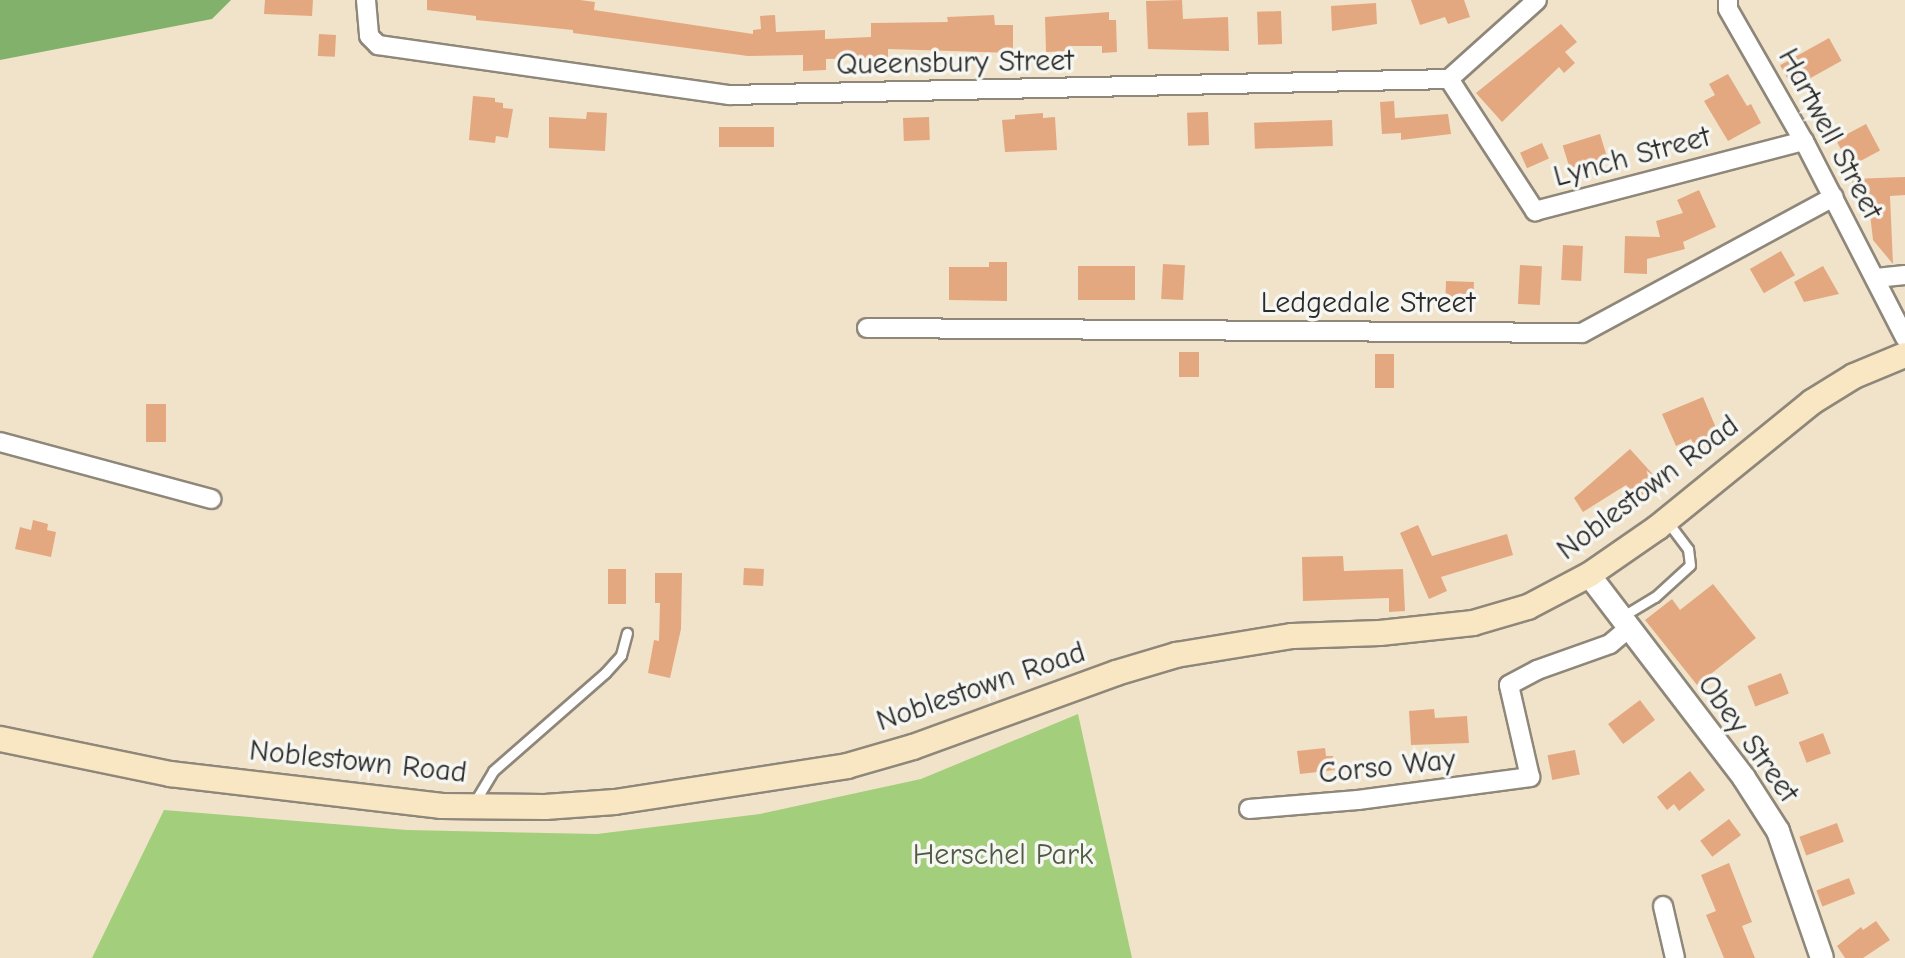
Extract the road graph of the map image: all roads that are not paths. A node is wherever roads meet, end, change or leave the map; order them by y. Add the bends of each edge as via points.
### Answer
1 (366, 0) edge
2 (1537, 0) edge
3 (1728, 4) edge
4 (1449, 79) junction
5 (1804, 141) junction
6 (1834, 197) junction
7 (1905, 275) edge
8 (1876, 278) junction
9 (867, 328) dead end
10 (1905, 338) edge
11 (1905, 355) edge
12 (0, 442) edge
13 (211, 499) dead end
14 (1667, 521) junction
15 (1589, 575) junction
16 (1624, 623) junction
17 (627, 633) dead end
18 (0, 739) edge
19 (472, 806) junction
20 (1249, 809) dead end
21 (1663, 906) dead end
22 (1675, 958) edge
23 (1822, 958) edge

1 - 4 street, Queensbury Street via 369,36 378,45 729,95
2 - 4 street
3 - 5 street, Hartwell Street
4 - 5 street, Lynch Street via 1535,211
5 - 6 street, Hartwell Street
6 - 8 street, Hartwell Street
6 - 9 street, Ledgedale Street via 1582,333
7 - 8 street
8 - 10 street, Hartwell Street
11 - 14 main road, Noblestown Road via 1854,376 1812,402
12 - 13 street
14 - 15 main road, Noblestown Road
14 - 16 lane via 1688,549 1690,565
15 - 16 street, Obey Street
15 - 19 main road, Noblestown Road via 1528,607 1473,623 1292,636 1176,655 847,766 615,802
16 - 20 street, Corso Way via 1610,644 1509,685 1530,777
16 - 23 street, Obey Street via 1744,778 1778,831
17 - 19 lane via 621,655 605,673 493,771
18 - 19 main road, Noblestown Road via 170,774
21 - 22 street

